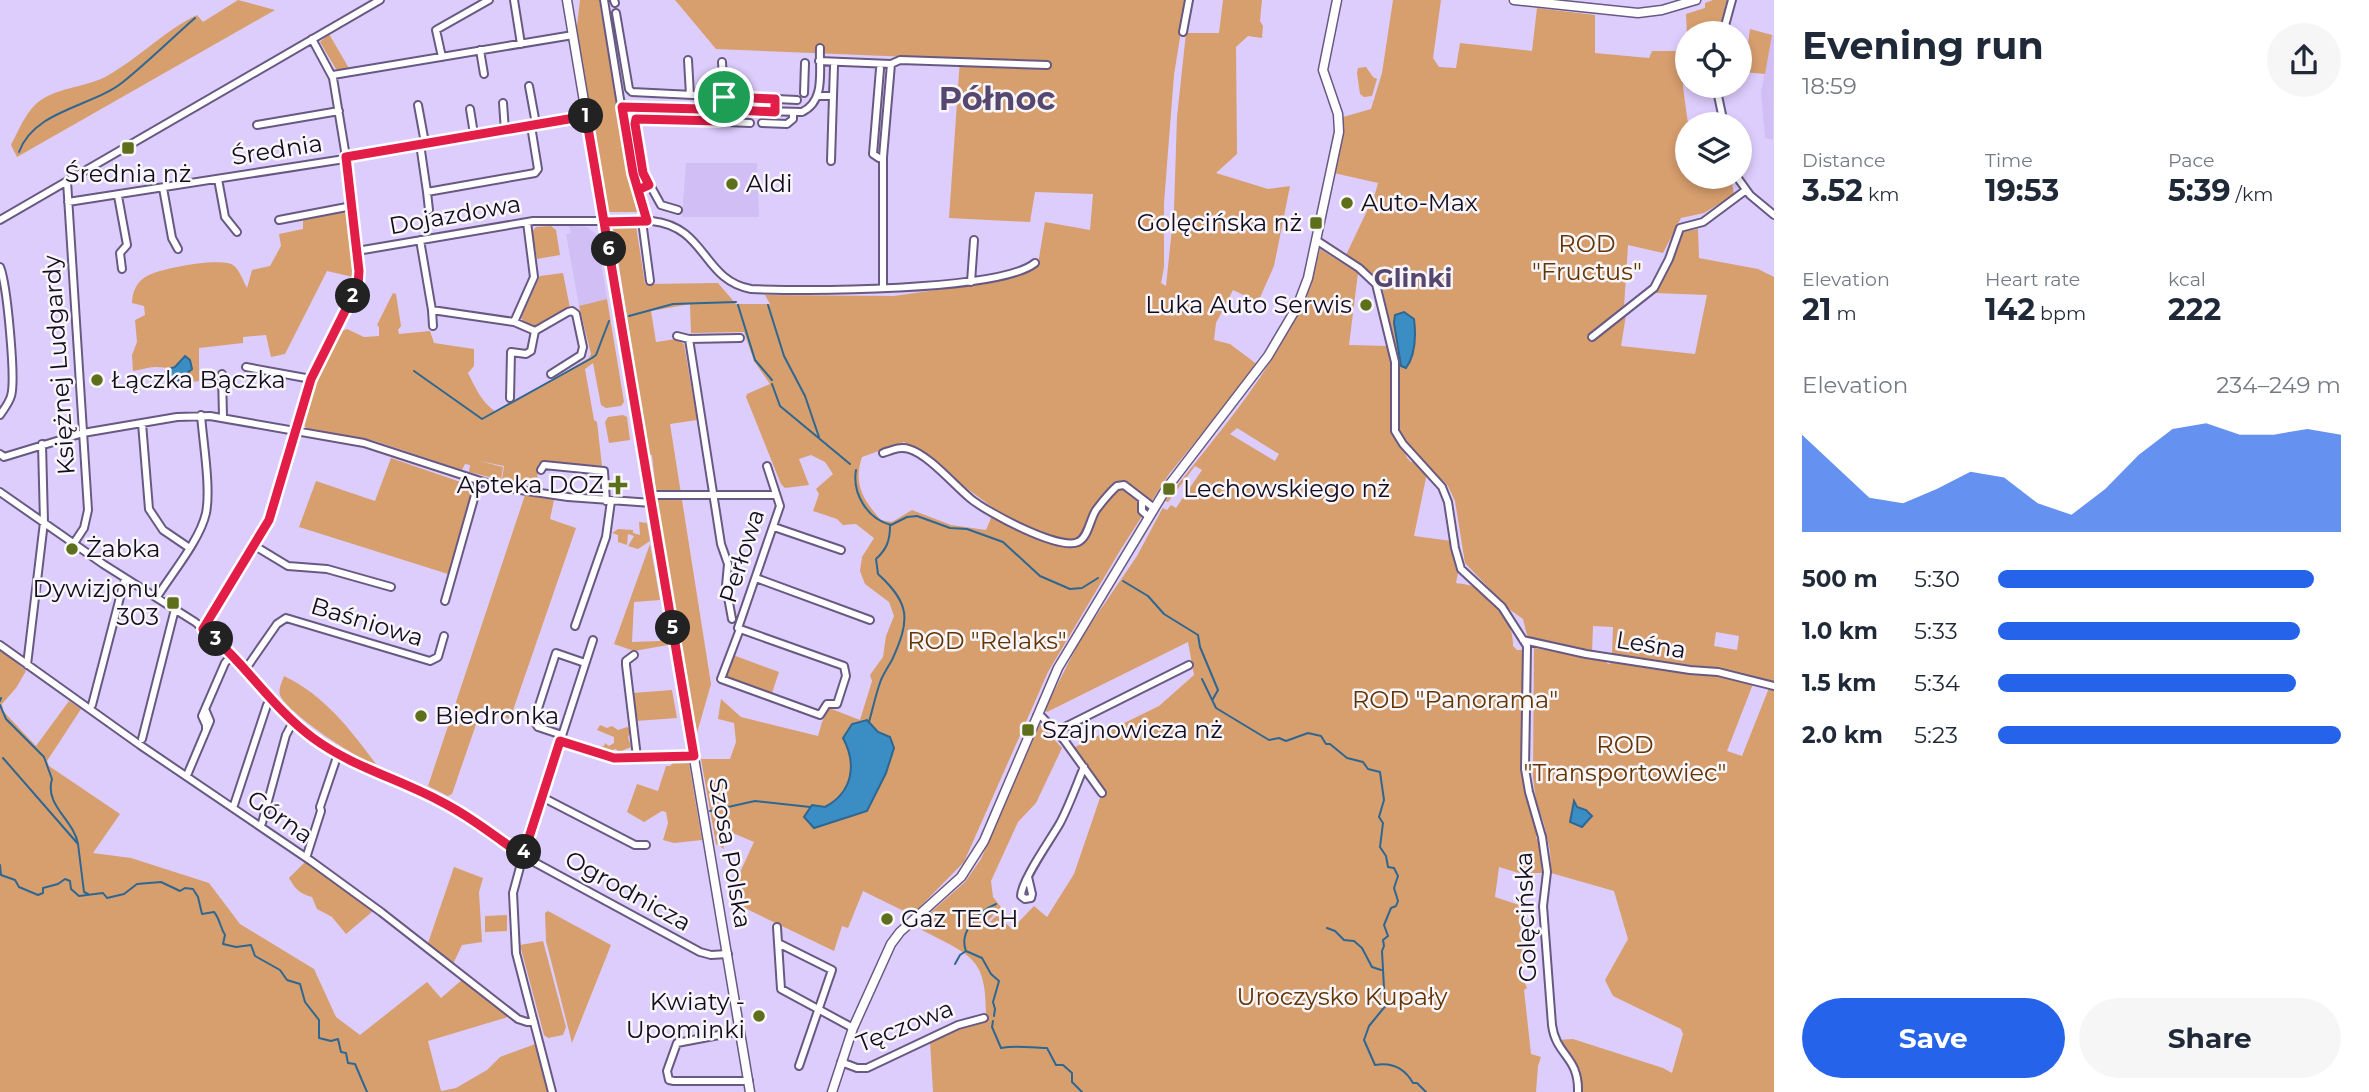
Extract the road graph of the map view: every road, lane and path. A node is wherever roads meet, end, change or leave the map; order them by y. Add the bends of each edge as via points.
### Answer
1 (380, 0) edge
2 (489, 0) edge
3 (514, 0) edge
4 (567, 0) edge
5 (604, 0) edge
6 (1189, 0) edge
7 (1337, 0) edge
8 (1514, 0) edge
9 (1696, 0) edge
10 (1732, 0) edge
11 (1525, 1) edge
12 (607, 18) junction
13 (1726, 21) edge
14 (1183, 32) dead end
15 (573, 35) junction
16 (312, 39) junction
17 (522, 44) junction
18 (820, 48) dead end
19 (480, 50) junction
20 (442, 57) junction
21 (688, 60) dead end
22 (819, 61) junction
23 (722, 62) dead end
24 (805, 63) dead end
25 (891, 64) junction
26 (1048, 65) dead end
27 (834, 66) dead end
28 (880, 69) dead end
29 (484, 74) dead end
30 (333, 75) junction
31 (627, 77) junction
32 (617, 79) junction
33 (880, 79) junction
34 (889, 80) junction
35 (819, 81) junction
36 (804, 82) junction
37 (529, 86) dead end
38 (804, 93) dead end
39 (690, 95) junction
40 (702, 96) junction
41 (818, 96) junction
42 (833, 96) junction
43 (724, 97) junction
44 (775, 99) junction
45 (797, 100) dead end
46 (503, 103) dead end
47 (418, 105) dead end
48 (622, 107) junction
49 (470, 109) dead end
50 (702, 109) junction
51 (720, 109) junction
52 (339, 111) junction
53 (775, 112) junction
54 (793, 113) junction
55 (586, 116) junction
56 (719, 121) junction
57 (750, 123) dead end
58 (762, 123) dead end
59 (257, 125) dead end
60 (533, 125) junction
61 (505, 131) junction
62 (636, 131) junction
63 (626, 133) junction
64 (474, 134) junction
65 (423, 144) junction
66 (346, 157) junction
67 (878, 158) dead end
68 (831, 161) dead end
69 (218, 179) junction
70 (67, 181) junction
71 (649, 185) junction
72 (163, 188) junction
73 (638, 190) junction
74 (1746, 190) joint
75 (427, 192) junction
76 (118, 196) junction
77 (68, 202) junction
78 (352, 206) junction
79 (429, 209) dead end
80 (678, 210) dead end
81 (1774, 215) edge
82 (0, 220) edge
83 (279, 220) dead end
84 (645, 221) junction
85 (527, 222) junction
86 (604, 222) junction
87 (237, 232) dead end
88 (421, 240) junction
89 (974, 240) dead end
90 (1316, 240) junction
91 (178, 249) dead end
92 (357, 251) junction
93 (1035, 263) dead end
94 (122, 269) dead end
95 (1, 271) edge
96 (650, 281) dead end
97 (971, 282) junction
98 (883, 288) junction
99 (432, 310) junction
100 (514, 322) junction
101 (433, 326) dead end
102 (535, 331) junction
103 (677, 336) dead end
104 (1592, 337) dead end
105 (740, 338) dead end
106 (689, 339) junction
107 (246, 367) dead end
108 (222, 373) dead end
109 (551, 373) dead end
110 (311, 379) junction
111 (510, 398) dead end
112 (0, 415) edge
113 (201, 415) junction
114 (223, 417) junction
115 (142, 423) junction
116 (295, 430) junction
117 (83, 433) junction
118 (42, 444) junction
119 (883, 453) dead end
120 (0, 454) edge
121 (767, 466) dead end
122 (541, 470) dead end
123 (480, 481) junction
124 (0, 492) edge
125 (714, 494) junction
126 (776, 495) junction
127 (651, 499) junction
128 (1142, 499) junction
129 (608, 501) junction
130 (1154, 508) junction
131 (1149, 517) junction
132 (44, 522) junction
133 (774, 527) junction
134 (74, 543) junction
135 (188, 547) junction
136 (255, 547) junction
137 (841, 551) dead end
138 (125, 578) junction
139 (756, 578) junction
140 (391, 587) dead end
141 (157, 597) junction
142 (445, 601) dead end
143 (175, 609) junction
144 (732, 619) dead end
145 (870, 620) dead end
146 (575, 626) dead end
147 (203, 629) junction
148 (740, 629) junction
149 (444, 636) dead end
150 (593, 640) dead end
151 (1523, 640) junction
152 (0, 645) edge
153 (232, 655) junction
154 (634, 655) dead end
155 (585, 663) junction
156 (27, 664) junction
157 (1188, 665) dead end
158 (246, 670) junction
159 (1774, 686) edge
160 (272, 700) junction
161 (92, 705) dead end
162 (1037, 716) junction
163 (293, 722) junction
164 (1055, 732) junction
165 (561, 738) junction
166 (142, 739) dead end
167 (338, 754) junction
168 (694, 756) junction
169 (637, 757) junction
170 (1084, 767) junction
171 (188, 773) dead end
172 (1102, 793) dead end
173 (542, 797) junction
174 (234, 805) dead end
175 (262, 823) dead end
176 (646, 845) dead end
177 (307, 855) dead end
178 (523, 856) junction
179 (1028, 877) dead end
180 (777, 927) dead end
181 (778, 943) junction
182 (728, 954) junction
183 (818, 1009) junction
184 (984, 1018) dead end
185 (534, 1021) junction
186 (853, 1028) junction
187 (740, 1031) junction
188 (842, 1062) junction
189 (799, 1066) dead end
190 (748, 1081) junction
191 (552, 1092) edge
192 (750, 1092) edge
193 (832, 1092) edge
194 (1577, 1092) edge

1 - 16 street
2 - 20 street via 436,30
3 - 17 street
4 - 15 street, Szosa Polska
5 - 12 street
6 - 14 street
7 - 90 street via 1323,70 1339,129
8 - 11 street
9 - 11 street via 1639,12
10 - 13 street
12 - 31 street via 617,14
12 - 32 street
15 - 17 street
15 - 55 street, Szosa Polska
16 - 30 street, Dojazdowa
16 - 70 street
17 - 19 street
18 - 22 street
19 - 20 street
19 - 29 street
20 - 30 street
21 - 39 street
22 - 25 street
22 - 35 street
23 - 43 street
24 - 36 street
25 - 26 street via 901,60
25 - 34 street
27 - 42 street
28 - 33 street
30 - 52 street, Dojazdowa
31 - 32 street
31 - 39 street via 634,93
32 - 48 street
33 - 34 street
33 - 67 street via 873,155
34 - 98 street via 883,157
35 - 36 street
35 - 41 street
36 - 38 street
37 - 60 street
39 - 40 street
40 - 43 street
40 - 50 street
41 - 42 street
41 - 54 street via 808,109
42 - 68 street
43 - 44 street
44 - 45 street
44 - 53 street
46 - 61 street
47 - 65 street
48 - 50 street
48 - 63 street
49 - 64 street
50 - 51 street
51 - 53 street
51 - 56 street
52 - 59 street
52 - 66 street, Dojazdowa
53 - 54 street
54 - 58 street via 787,124
55 - 60 street, Średnia
55 - 86 street, Szosa Polska
56 - 57 street
56 - 62 street via 638,118
60 - 61 street, Średnia
60 - 75 street via 535,173
61 - 64 street, Średnia
62 - 63 street
62 - 71 street
63 - 73 street
64 - 65 street, Średnia
65 - 66 street, Średnia
65 - 75 street
66 - 69 street, Średnia
66 - 78 street, Dojazdowa
69 - 72 street, Średnia
69 - 87 street, Średnia via 225,217
70 - 77 street, Księżnej Ludgardy
70 - 82 street
71 - 73 street
71 - 80 street via 661,205
72 - 76 street, Średnia
72 - 91 street
73 - 84 street
74 - 81 street
74 - 104 street via 1703,222 1680,228 1654,288
75 - 79 street
76 - 77 street, Średnia
76 - 94 street via 127,245 120,253
77 - 117 street, Księżnej Ludgardy
78 - 83 street, Dojazdowa
78 - 92 street, Dojazdowa
84 - 86 street, Dojazdowa
84 - 96 street
84 - 98 street, Dojazdowa via 671,224 687,233 721,275 743,287
85 - 86 street, Dojazdowa
85 - 88 street, Dojazdowa
85 - 100 street via 534,277
86 - 127 street, Szosa Polska
88 - 92 street, Dojazdowa
88 - 99 street
89 - 97 street
90 - 130 street via 1303,295 1277,342
90 - 151 street, Golęcińska via 1376,284 1395,362 1395,430 1442,487 1461,569 1502,607
92 - 110 street via 358,285
93 - 97 street, Dojazdowa
95 - 112 street via 12,393
97 - 98 street, Dojazdowa
99 - 100 street
99 - 101 street
100 - 102 street
102 - 109 street via 568,312 576,313 581,355
102 - 111 street via 531,351 511,352
103 - 106 street
105 - 106 street
106 - 125 street
107 - 110 street
108 - 114 street
110 - 116 street
113 - 114 street
113 - 115 street
113 - 135 street via 206,507
114 - 116 street
115 - 117 street
115 - 135 street via 151,513 163,530
116 - 123 street via 364,443
116 - 136 street via 276,503
117 - 118 street
117 - 134 street, Księżnej Ludgardy via 88,514
118 - 120 street via 4,457
118 - 132 street
119 - 128 street via 898,447 911,449 971,499 1060,543 1083,538 1095,511 1114,488 1124,485
121 - 126 street
122 - 129 street via 544,465 604,471
123 - 129 street
123 - 142 street
124 - 132 street, Ogrodnicza
125 - 126 street
125 - 127 street
125 - 144 street via 728,564 726,586
126 - 133 street, Perłowa via 780,506
127 - 129 street
127 - 168 street, Szosa Polska
128 - 130 street
128 - 131 street via 1142,512
129 - 146 street via 607,533
130 - 131 street
131 - 162 street via 1056,673
132 - 134 street, Ogrodnicza
132 - 156 street
133 - 137 street
133 - 139 street, Perłowa
134 - 138 street, Ogrodnicza
135 - 141 street
136 - 140 street via 288,566 327,569
136 - 147 street
138 - 141 street, Ogrodnicza
138 - 161 street
139 - 145 street
139 - 148 street, Perłowa
141 - 143 street, Ogrodnicza
143 - 147 street, Ogrodnicza
143 - 166 street
147 - 153 street, Ogrodnicza
148 - 148 street, Perłowa via 721,678 820,715 827,704 837,704 846,676 844,666
149 - 158 street, Baśniowa via 438,657 430,661 286,618
150 - 155 street
151 - 159 street, Leśna via 1586,654 1718,672
151 - 194 street, Golęcińska via 1528,655 1525,769 1547,872 1543,906 1549,1005 1556,1043 1576,1070
152 - 156 street, Górna
153 - 158 street, Ogrodnicza
153 - 171 street via 202,717 206,730
154 - 169 street via 626,665
155 - 165 street
155 - 165 street via 556,653 534,724
156 - 185 street, Górna via 311,861 518,1019
157 - 164 street
158 - 160 street, Ogrodnicza
160 - 163 street, Ogrodnicza
160 - 174 street
162 - 164 street
162 - 186 street via 978,852 958,880 894,939
163 - 167 street, Ogrodnicza
163 - 175 street
164 - 170 street
165 - 169 street via 614,758
165 - 173 street
167 - 177 street
167 - 178 street, Ogrodnicza via 441,802
168 - 169 street
168 - 182 street, Szosa Polska
170 - 172 street
170 - 179 street via 1061,820
173 - 176 street via 635,845
173 - 178 street
178 - 182 street, Ogrodnicza via 700,952
178 - 185 street via 513,893 513,935
180 - 181 street
181 - 183 street via 781,989
181 - 183 street via 832,970
182 - 187 street, Szosa Polska
183 - 186 street
183 - 189 street
184 - 188 street, Tęczowa via 958,1025 867,1068
185 - 191 street
186 - 188 street
187 - 190 street, Szosa Polska
187 - 190 street via 677,1043 667,1074 674,1081
188 - 193 street
190 - 192 street, Szosa Polska

